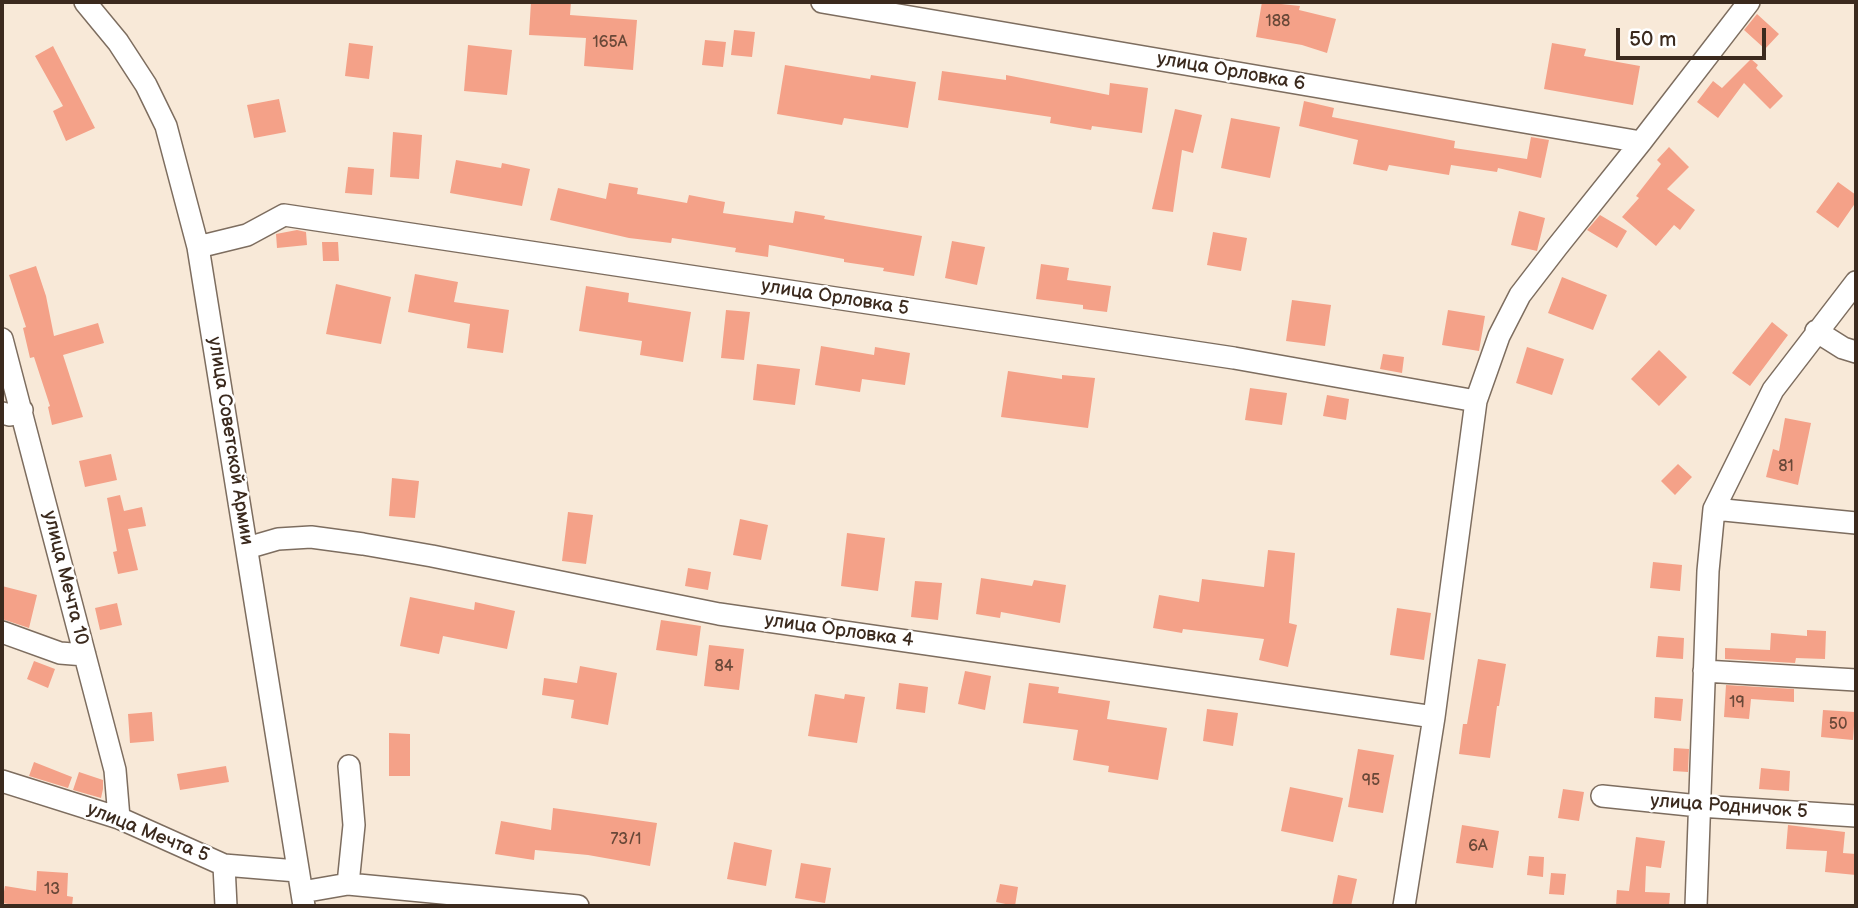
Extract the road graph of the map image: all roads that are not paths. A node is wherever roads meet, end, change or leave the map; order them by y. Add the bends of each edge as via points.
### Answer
1 (85, 2) edge
2 (822, 2) edge
3 (1749, 2) edge
4 (1641, 142) junction
5 (198, 247) junction
6 (1856, 282) edge
7 (1816, 331) junction
8 (2, 339) edge
9 (1856, 352) edge
10 (1476, 401) junction
11 (12, 412) edge
12 (1714, 509) junction
13 (1856, 523) edge
14 (247, 548) junction
15 (2, 632) edge
16 (85, 655) junction
17 (1704, 671) junction
18 (1856, 680) edge
19 (1434, 717) junction
20 (349, 766) dead end
21 (2, 781) edge
22 (1602, 796) dead end
23 (1699, 806) junction
24 (1856, 817) edge
25 (119, 818) junction
26 (224, 864) junction
27 (348, 884) junction
28 (301, 890) edge
29 (226, 906) edge
30 (578, 906) edge
31 (1404, 906) edge
32 (1696, 906) edge

1 - 5 street, улица Советской Армии via 118,42 166,126
2 - 4 street, улица Орловка 6
3 - 4 street
4 - 10 street via 1520,295 1499,336
5 - 10 street, улица Орловка 5 via 247,235 284,215 1234,358
5 - 14 street, улица Советской Армии
6 - 7 street
7 - 9 street
7 - 12 street via 1773,390
8 - 11 street, улица Мечта 10
10 - 19 street
11 - 16 street, улица Мечта 10
12 - 13 street
12 - 17 street
14 - 19 street, улица Орловка 4 via 311,537 363,544 719,614
14 - 28 street, улица Советской Армии
15 - 16 street via 60,653
16 - 25 street, улица Мечта 10 via 115,770
17 - 18 street
17 - 23 street
19 - 31 street
20 - 27 street via 354,825
21 - 25 street, улица Мечта 5
22 - 23 street, улица Родничок 5
23 - 24 street, улица Родничок 5
23 - 32 street
25 - 26 street, улица Мечта 5
26 - 28 street, улица Мечта 5
26 - 29 street
27 - 28 street, улица Мечта 5
27 - 30 street, улица Мечта 5

